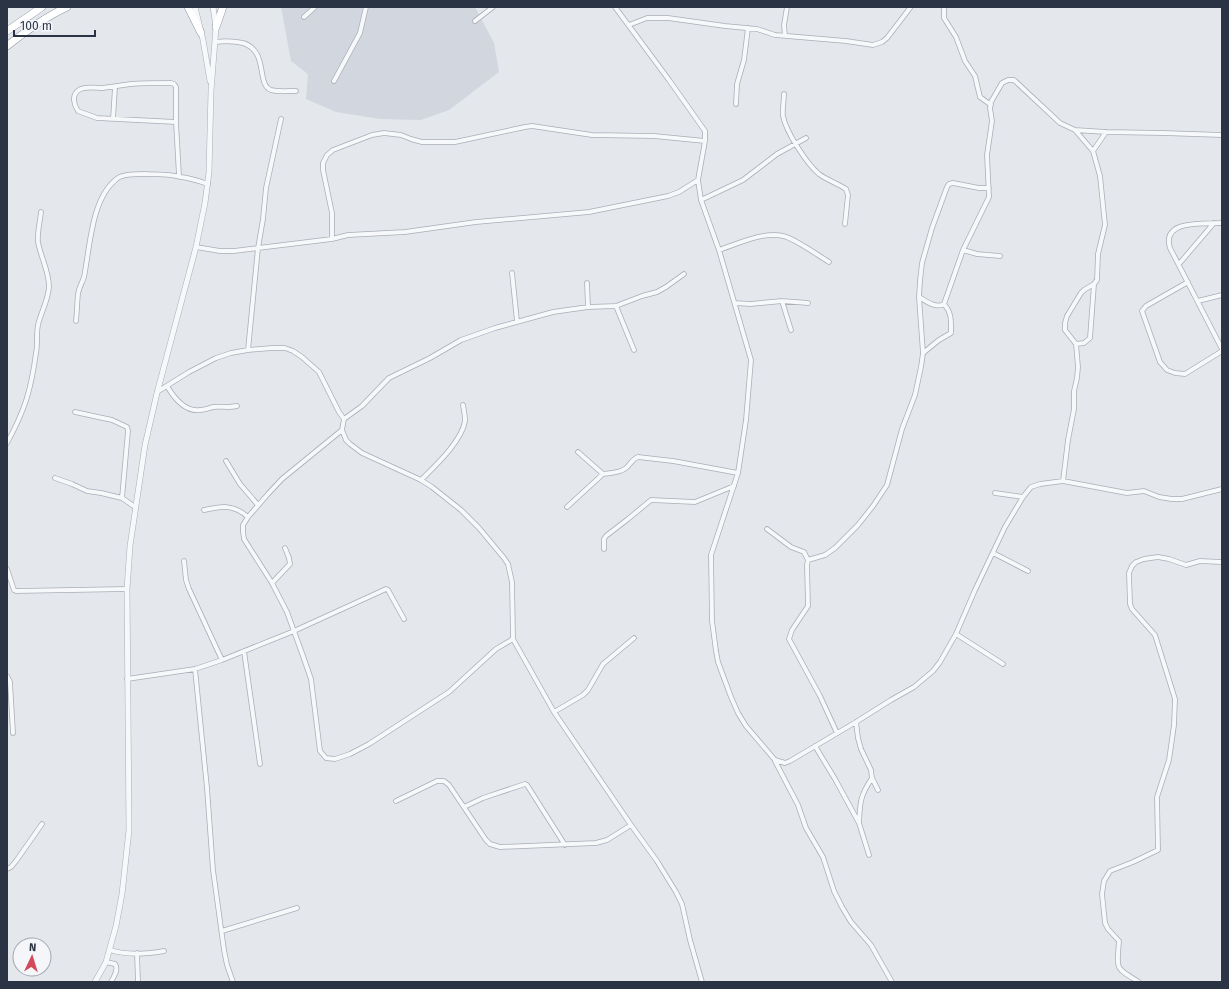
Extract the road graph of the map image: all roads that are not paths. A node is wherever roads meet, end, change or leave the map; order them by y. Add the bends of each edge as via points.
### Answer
1 (42, 7) edge
2 (67, 7) edge
3 (188, 7) edge
4 (195, 7) edge
5 (213, 7) edge
6 (222, 7) edge
7 (315, 7) edge
8 (366, 7) edge
9 (493, 7) edge
10 (615, 7) edge
11 (787, 7) edge
12 (944, 7) edge
13 (910, 8) edge
14 (304, 17) dead end
15 (476, 21) dead end
16 (629, 26) junction
17 (216, 27) junction
18 (748, 28) junction
19 (7, 31) edge
20 (201, 33) junction
21 (785, 36) junction
22 (215, 42) junction
23 (7, 46) edge
24 (334, 81) dead end
25 (115, 87) junction
26 (296, 91) dead end
27 (211, 92) junction
28 (784, 94) dead end
29 (736, 104) dead end
30 (991, 105) junction
31 (113, 119) junction
32 (281, 119) dead end
33 (176, 122) junction
34 (1075, 130) junction
35 (1106, 132) junction
36 (1222, 135) edge
37 (806, 138) dead end
38 (705, 141) junction
39 (795, 143) junction
40 (1093, 151) junction
41 (179, 176) junction
42 (698, 180) junction
43 (208, 184) junction
44 (989, 188) junction
45 (701, 200) junction
46 (42, 212) dead end
47 (1214, 223) junction
48 (1222, 223) edge
49 (845, 224) dead end
50 (332, 239) junction
51 (196, 247) junction
52 (258, 248) junction
53 (719, 250) junction
54 (963, 250) junction
55 (1000, 256) dead end
56 (829, 262) dead end
57 (1179, 264) junction
58 (512, 273) dead end
59 (684, 274) dead end
60 (1188, 282) junction
61 (587, 283) dead end
62 (1094, 284) junction
63 (1222, 295) edge
64 (919, 297) junction
65 (782, 301) junction
66 (1198, 301) junction
67 (735, 303) junction
68 (808, 303) dead end
69 (944, 304) junction
70 (616, 306) junction
71 (588, 307) junction
72 (76, 321) dead end
73 (517, 321) junction
74 (791, 330) dead end
75 (1076, 344) junction
76 (248, 350) junction
77 (634, 350) dead end
78 (1222, 350) edge
79 (922, 353) junction
80 (167, 386) junction
81 (156, 393) junction
82 (463, 405) dead end
83 (237, 406) dead end
84 (75, 412) dead end
85 (344, 419) junction
86 (342, 430) junction
87 (7, 443) edge
88 (578, 452) dead end
89 (226, 461) dead end
90 (738, 473) junction
91 (603, 474) junction
92 (55, 478) dead end
93 (421, 480) junction
94 (1063, 481) junction
95 (734, 486) junction
96 (1222, 489) edge
97 (996, 493) dead end
98 (1023, 497) junction
99 (122, 498) junction
100 (258, 505) junction
101 (135, 507) junction
102 (567, 507) dead end
103 (204, 510) dead end
104 (248, 517) junction
105 (767, 529) dead end
106 (285, 548) dead end
107 (604, 549) dead end
108 (993, 553) junction
109 (184, 560) dead end
110 (808, 560) junction
111 (1222, 562) edge
112 (7, 569) edge
113 (1028, 571) dead end
114 (272, 583) junction
115 (127, 589) junction
116 (404, 619) dead end
117 (294, 631) junction
118 (956, 634) junction
119 (634, 638) dead end
120 (514, 639) junction
121 (244, 652) junction
122 (222, 660) junction
123 (1004, 664) dead end
124 (195, 669) junction
125 (7, 676) edge
126 (127, 679) junction
127 (554, 712) junction
128 (856, 722) junction
129 (13, 733) dead end
130 (837, 733) junction
131 (815, 746) junction
132 (775, 760) junction
133 (260, 764) dead end
134 (872, 778) junction
135 (878, 790) dead end
136 (396, 801) dead end
137 (464, 807) junction
138 (42, 824) dead end
139 (859, 824) junction
140 (631, 825) junction
141 (565, 845) junction
142 (869, 855) dead end
143 (7, 869) edge
144 (297, 908) dead end
145 (222, 931) junction
146 (110, 950) junction
147 (164, 951) dead end
148 (137, 953) junction
149 (106, 962) junction
150 (95, 982) edge
151 (111, 982) edge
152 (138, 982) edge
153 (233, 982) edge
154 (702, 982) edge
155 (892, 982) edge
156 (1139, 982) edge

1 - 19 highway
2 - 23 highway via 41,21
3 - 20 highway
4 - 20 street
5 - 17 street
6 - 17 highway
7 - 14 street
8 - 24 street via 360,33
9 - 15 street
10 - 16 street
11 - 21 street
12 - 30 street via 944,18 975,76 980,97
13 - 21 street via 887,38 876,44
16 - 18 street via 643,19 668,18
16 - 38 street via 705,131
17 - 22 street
18 - 21 street
18 - 29 street
20 - 27 street
22 - 26 street via 235,42 250,46 260,60 264,84 267,87 271,90
22 - 27 street
25 - 31 street
25 - 31 street via 84,88 78,90 73,100 78,112 97,118
25 - 33 street via 144,83 174,84
27 - 43 street
28 - 39 street via 783,116
30 - 34 street via 1002,83 1014,80 1060,123
30 - 44 street
31 - 33 street
32 - 52 street via 266,188
33 - 41 street
34 - 35 street
34 - 40 street
35 - 36 street
35 - 40 street
37 - 39 street
38 - 42 street
38 - 50 street via 654,136 592,135 532,126 455,142 422,142 384,133 372,135 326,155 323,170 332,213
39 - 45 street via 743,180
39 - 49 street via 810,166 827,179 846,188 848,195
40 - 62 street via 1100,176 1105,225 1098,254 1097,280
41 - 43 street
41 - 72 street via 127,174 118,177 101,198 89,242 84,278 79,287
42 - 45 street
42 - 50 street via 668,196 589,212 476,222 405,232 348,235
43 - 51 street
44 - 54 street via 988,199
44 - 64 street via 953,183 948,185 922,263
45 - 53 street
46 - 87 street via 38,242 48,273 48,295 37,335 32,383 20,420
47 - 48 street
47 - 57 street
47 - 57 street via 1185,224 1172,232 1168,243
50 - 52 street
51 - 52 street via 220,251
51 - 81 street
52 - 76 street
53 - 56 street via 756,238 784,236
53 - 67 street
54 - 55 street
54 - 69 street
57 - 60 street
58 - 73 street
59 - 70 street via 657,292
60 - 66 street
60 - 78 street via 1146,306 1142,311 1160,362 1167,370 1185,374
61 - 71 street
62 - 75 street via 1090,338 1084,343
62 - 75 street via 1081,293 1067,316 1065,330
63 - 66 street
64 - 69 street via 937,306
64 - 79 street
65 - 67 street
65 - 68 street
65 - 74 street
66 - 78 street
67 - 90 street via 752,367
69 - 79 street via 951,315 951,333
70 - 71 street
70 - 77 street
71 - 73 street
73 - 85 street via 461,340 430,358 396,373 362,406
75 - 94 street via 1078,368
76 - 80 street via 202,364
76 - 85 street via 285,348 302,357 319,372
79 - 110 street via 914,395 887,485 858,525 834,548 825,555
80 - 81 street
80 - 83 street via 182,405 192,410
81 - 101 street
82 - 93 street via 465,421 457,439
84 - 99 street via 112,420 127,427
85 - 86 street
86 - 93 street via 346,440 362,454
86 - 100 street via 282,479
88 - 91 street
89 - 100 street via 240,484
90 - 91 street via 638,457 621,471
90 - 95 street
91 - 102 street
92 - 99 street via 87,491
93 - 120 street via 461,510 508,564 512,582
94 - 96 street via 1127,493 1144,490 1165,499
94 - 98 street via 1031,487
95 - 107 street via 695,502 651,500 606,536
95 - 132 street via 711,555 712,615 716,650 722,674 738,714
97 - 98 street
98 - 108 street
99 - 101 street
100 - 104 street
101 - 115 street
103 - 104 street via 222,506 240,510
104 - 114 street via 243,525 244,539
105 - 110 street via 791,548 804,552
106 - 114 street via 290,564
108 - 113 street
108 - 118 street
109 - 122 street via 189,589
110 - 130 street via 808,606 789,639
111 - 156 street via 1200,561 1186,565 1166,558 1150,558 1136,562 1129,572 1130,604 1155,635 1174,693 1175,707 1169,760 1157,797 1159,848 1110,871 1104,881 1102,894 1105,923 1119,941 1118,966 1122,972
112 - 115 street via 16,591
114 - 117 street
115 - 126 street
116 - 117 street via 386,589
117 - 120 street via 311,679 320,752 326,758 335,759 369,744 439,698 496,649
117 - 121 street
118 - 123 street
118 - 128 street via 929,676
119 - 127 street via 603,664 583,695
120 - 127 street
121 - 122 street
121 - 133 street
122 - 124 street
124 - 126 street
124 - 145 street
125 - 129 street via 10,682
126 - 146 street via 128,830 122,894
127 - 140 street
128 - 130 street
128 - 134 street via 859,743
130 - 131 street
131 - 132 street via 790,761 784,763
131 - 139 street
132 - 155 street via 798,805 806,828 823,857 842,907
134 - 135 street
134 - 139 street via 861,798
136 - 137 street via 442,780 449,785
137 - 141 street via 486,840 496,847
137 - 141 street via 525,784
138 - 143 street
139 - 142 street
140 - 141 street via 602,842
140 - 154 street via 679,898
144 - 145 street
145 - 153 street via 227,965
146 - 148 street
146 - 149 street
147 - 148 street
148 - 152 street
149 - 150 street
149 - 151 street via 116,966

